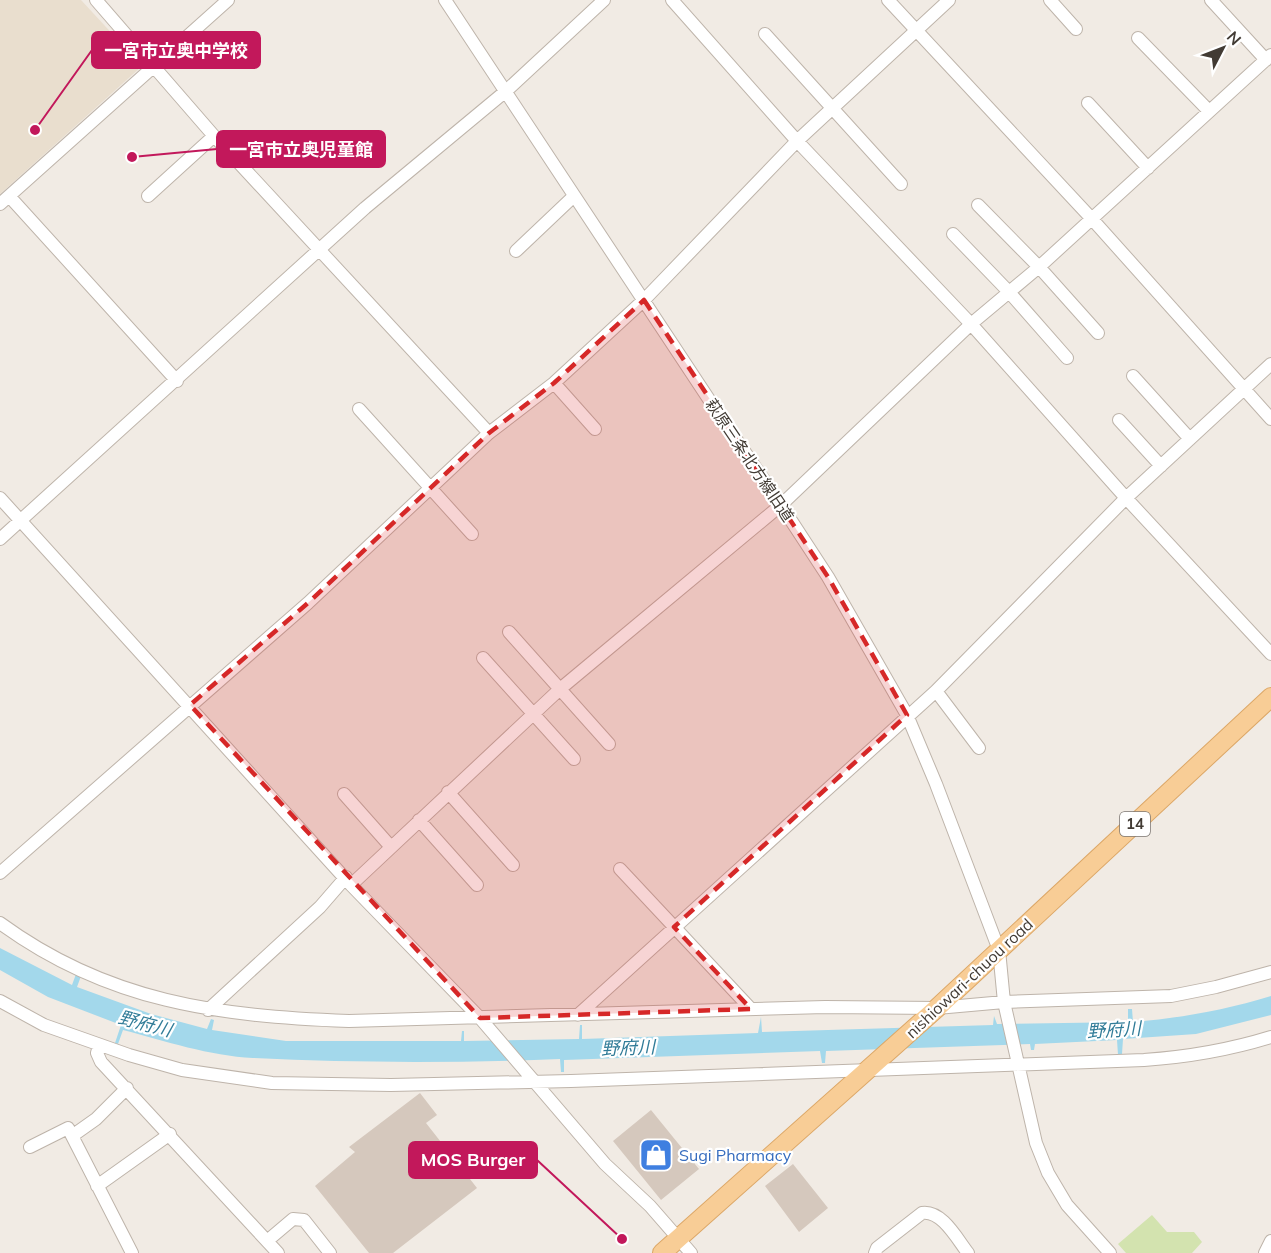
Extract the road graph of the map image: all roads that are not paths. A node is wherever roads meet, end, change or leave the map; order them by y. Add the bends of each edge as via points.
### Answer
1 (96, 0) edge
2 (228, 0) edge
3 (445, 0) edge
4 (604, 0) edge
5 (672, 0) edge
6 (888, 0) edge
7 (949, 0) edge
8 (1050, 0) edge
9 (1211, 0) edge
10 (1076, 29) dead end
11 (915, 31) junction
12 (765, 33) dead end
13 (1138, 38) dead end
14 (1269, 57) edge
15 (153, 64) junction
16 (506, 91) junction
17 (1088, 103) dead end
18 (832, 109) junction
19 (1209, 111) junction
20 (214, 136) junction
21 (797, 141) junction
22 (1148, 168) junction
23 (901, 184) dead end
24 (148, 196) dead end
25 (574, 196) junction
26 (4, 200) edge
27 (978, 205) dead end
28 (1092, 219) junction
29 (953, 234) dead end
30 (321, 250) junction
31 (516, 251) dead end
32 (1039, 267) junction
33 (1010, 292) junction
34 (644, 300) junction
35 (971, 324) junction
36 (1098, 333) dead end
37 (1067, 358) dead end
38 (1271, 364) edge
39 (1133, 376) dead end
40 (177, 381) junction
41 (554, 383) junction
42 (1244, 390) junction
43 (359, 409) dead end
44 (1271, 419) edge
45 (1119, 420) dead end
46 (595, 429) dead end
47 (489, 433) junction
48 (1190, 439) junction
49 (1161, 466) junction
50 (430, 490) junction
51 (0, 498) edge
52 (1126, 498) junction
53 (782, 505) junction
54 (21, 520) junction
55 (472, 534) dead end
56 (0, 539) edge
57 (508, 632) dead end
58 (1271, 654) edge
59 (483, 658) dead end
60 (560, 689) junction
61 (936, 691) junction
62 (1271, 697) edge
63 (190, 705) junction
64 (533, 714) junction
65 (907, 715) junction
66 (609, 744) dead end
67 (979, 747) dead end
68 (574, 759) dead end
69 (448, 792) junction
70 (344, 794) dead end
71 (419, 820) junction
72 (391, 847) junction
73 (513, 865) dead end
74 (620, 869) dead end
75 (0, 873) edge
76 (349, 881) junction
77 (477, 885) dead end
78 (0, 923) edge
79 (674, 927) junction
80 (999, 950) junction
81 (1271, 972) edge
82 (0, 1001) edge
83 (1005, 1004) junction
84 (937, 1008) junction
85 (751, 1009) junction
86 (208, 1010) junction
87 (578, 1016) junction
88 (483, 1021) junction
89 (1271, 1037) edge
90 (99, 1046) junction
91 (1019, 1064) junction
92 (868, 1070) junction
93 (535, 1079) junction
94 (127, 1088) junction
95 (170, 1134) junction
96 (72, 1136) junction
97 (30, 1147) dead end
98 (97, 1186) junction
99 (680, 1237) junction
100 (267, 1241) junction
101 (1271, 1241) edge
102 (132, 1253) edge
103 (278, 1253) edge
104 (330, 1253) edge
105 (662, 1253) edge
106 (692, 1253) edge
107 (875, 1253) edge
108 (968, 1253) edge
109 (1110, 1253) edge
110 (1265, 1253) edge

1 - 15 street
2 - 15 street
3 - 16 street, 萩原三条北方線旧道
4 - 16 street
5 - 21 street
6 - 11 street
7 - 11 street
8 - 10 street
9 - 14 street
11 - 18 street
11 - 28 street
12 - 18 street
13 - 19 street
14 - 19 street
15 - 20 street
15 - 26 street
16 - 25 street, 萩原三条北方線旧道
16 - 30 street via 365,208
17 - 22 street
18 - 21 street
18 - 23 street
19 - 22 street
20 - 24 street
20 - 30 street
21 - 34 street
21 - 35 street
22 - 28 street
25 - 31 street
25 - 34 street, 萩原三条北方線旧道
26 - 40 street
27 - 32 street
28 - 32 street
28 - 42 street
29 - 33 street
30 - 40 street
30 - 47 street
32 - 33 street
32 - 36 street
33 - 35 street
33 - 37 street
34 - 41 street
34 - 53 street, 萩原三条北方線旧道
35 - 52 street
35 - 53 street
38 - 42 street
39 - 48 street
40 - 54 street
41 - 46 street
41 - 47 street
42 - 44 street
42 - 48 street
43 - 50 street
45 - 49 street
47 - 50 street
48 - 49 street
49 - 52 street
50 - 55 street
50 - 63 street
51 - 54 street
52 - 58 street
52 - 61 street
53 - 60 street
53 - 65 street, 萩原三条北方線旧道
54 - 56 street
54 - 63 street
57 - 60 street
59 - 64 street
60 - 64 street
60 - 66 street
61 - 65 street
61 - 67 street
62 - 80 main road, nishiowari-chuou road / 14
63 - 75 street
63 - 76 street
64 - 68 street
64 - 69 street
65 - 79 street
65 - 80 street, 萩原三条北方線旧道
69 - 71 street
69 - 73 street
70 - 72 street
71 - 72 street
71 - 77 street
72 - 76 street
74 - 79 street
76 - 86 street
76 - 88 street
78 - 86 street via 36,949 80,972
79 - 85 street
79 - 87 street
80 - 83 street, 萩原三条北方線旧道
80 - 84 main road, nishiowari-chuou road / 14
81 - 83 street via 1171,996
82 - 90 street via 44,1025
83 - 84 street
83 - 91 street, 萩原三条北方線旧道
84 - 85 street
84 - 92 main road, nishiowari-chuou road / 14
85 - 87 street
86 - 88 street via 349,1021
87 - 88 street
88 - 93 street
89 - 91 street via 1184,1057
90 - 93 street via 182,1070 272,1083 368,1085
90 - 94 street via 97,1053 102,1062
91 - 92 street
91 - 109 street, 萩原三条北方線旧道 via 1036,1143 1048,1173 1067,1205
92 - 93 street
92 - 99 main road, nishiowari-chuou road / 14
93 - 99 street via 605,1164
94 - 95 street
94 - 96 street
95 - 98 street
95 - 100 street
96 - 97 street via 68,1128
96 - 98 street
98 - 102 street
99 - 105 main road, nishiowari-chuou road / 14
99 - 106 street
100 - 103 street
100 - 104 street via 293,1219 304,1220
101 - 110 street
107 - 108 street via 928,1212 942,1220

